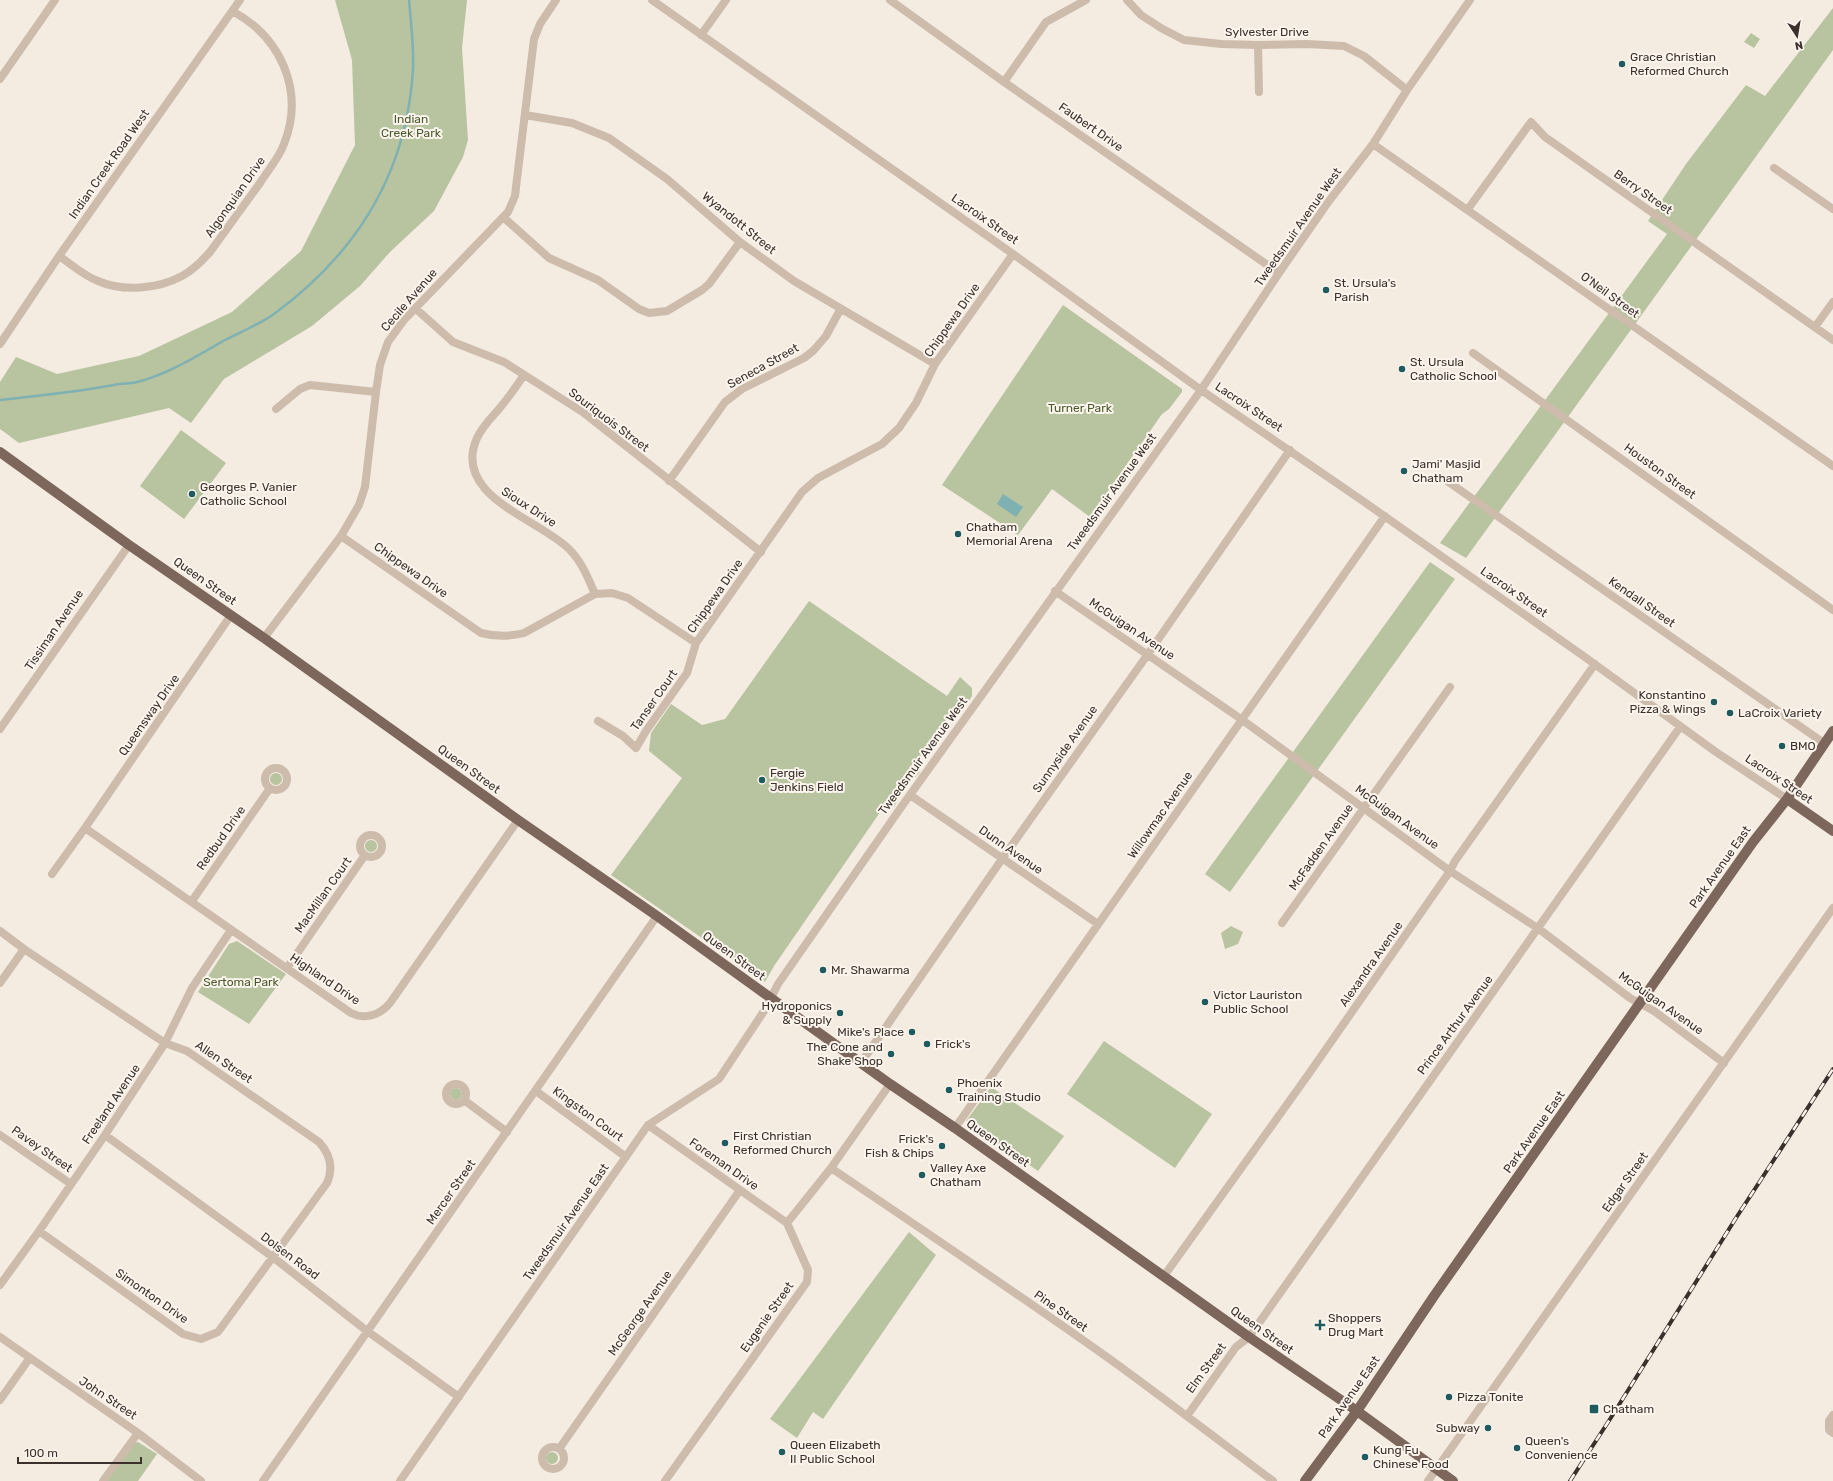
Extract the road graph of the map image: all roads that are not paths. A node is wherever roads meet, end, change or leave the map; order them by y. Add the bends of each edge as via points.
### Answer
1 (55, 0) edge
2 (240, 0) edge
3 (556, 0) edge
4 (652, 0) edge
5 (726, 0) edge
6 (890, 0) edge
7 (1086, 0) edge
8 (1127, 0) edge
9 (1470, 0) edge
10 (232, 11) junction
11 (701, 35) junction
12 (1258, 45) junction
13 (0, 79) edge
14 (1004, 82) junction
15 (1407, 90) junction
16 (1259, 92) dead end
17 (525, 114) junction
18 (1373, 144) junction
19 (1774, 168) dead end
20 (1468, 209) junction
21 (1833, 209) edge
22 (503, 217) junction
23 (740, 242) junction
24 (1013, 254) junction
25 (59, 256) junction
26 (1279, 273) junction
27 (1833, 302) edge
28 (415, 308) junction
29 (840, 310) junction
30 (1815, 327) junction
31 (1833, 340) edge
32 (0, 344) edge
33 (1473, 353) dead end
34 (935, 364) junction
35 (524, 375) junction
36 (1201, 390) junction
37 (376, 392) junction
38 (276, 409) dead end
39 (1290, 450) junction
40 (0, 452) edge
41 (1833, 466) edge
42 (669, 481) junction
43 (1447, 481) dead end
44 (1385, 516) junction
45 (341, 536) junction
46 (129, 545) junction
47 (760, 552) junction
48 (1055, 591) junction
49 (595, 594) junction
50 (1833, 610) edge
51 (232, 616) junction
52 (264, 638) junction
53 (696, 643) junction
54 (1148, 654) junction
55 (1595, 664) junction
56 (1450, 688) dead end
57 (1241, 719) junction
58 (598, 721) dead end
59 (1680, 727) junction
60 (0, 729) edge
61 (1833, 730) edge
62 (1824, 743) junction
63 (270, 788) dead end
64 (910, 795) junction
65 (1787, 799) junction
66 (1363, 808) junction
67 (518, 820) junction
68 (85, 828) junction
69 (1833, 831) edge
70 (365, 855) dead end
71 (1002, 859) junction
72 (1450, 871) junction
73 (52, 874) dead end
74 (192, 901) junction
75 (1833, 908) edge
76 (657, 916) junction
77 (1282, 923) dead end
78 (1098, 924) junction
79 (1539, 929) junction
80 (232, 930) junction
81 (0, 931) edge
82 (24, 949) junction
83 (287, 968) junction
84 (0, 983) edge
85 (771, 998) junction
86 (1640, 1003) junction
87 (165, 1043) junction
88 (861, 1063) junction
89 (1724, 1063) junction
90 (890, 1084) junction
91 (536, 1091) junction
92 (464, 1100) dead end
93 (648, 1125) junction
94 (955, 1128) junction
95 (507, 1132) junction
96 (0, 1135) edge
97 (105, 1135) junction
98 (626, 1157) junction
99 (830, 1168) junction
100 (70, 1184) junction
101 (740, 1190) junction
102 (787, 1223) junction
103 (39, 1231) junction
104 (274, 1258) junction
105 (1164, 1276) junction
106 (0, 1286) edge
107 (367, 1331) junction
108 (0, 1337) edge
109 (1249, 1337) junction
110 (29, 1359) junction
111 (460, 1397) junction
112 (0, 1400) edge
113 (1357, 1411) junction
114 (1187, 1416) junction
115 (1831, 1418) edge
116 (138, 1433) junction
117 (1833, 1433) edge
118 (558, 1449) dead end
119 (1437, 1469) junction
120 (102, 1481) edge
121 (201, 1481) edge
122 (262, 1481) edge
123 (400, 1481) edge
124 (665, 1481) edge
125 (1273, 1481) edge
126 (1305, 1481) edge
127 (1428, 1481) edge
128 (1453, 1481) edge

1 - 13 street
2 - 10 street, Indian Creek Road West
3 - 17 street, Cecile Avenue via 536,32
4 - 11 street, Lacroix Street
5 - 11 street
6 - 14 street, Faubert Drive
7 - 14 street via 1046,22
8 - 12 street, Sylvester Drive via 1141,15 1184,40
9 - 15 street, Tweedsmuir Avenue West
10 - 25 street, Indian Creek Road West
10 - 25 street, Algonquian Drive via 250,22 266,37 276,49 287,71 292,114 288,134 279,155 210,252 181,277 144,287 112,285 90,278
11 - 24 street, Lacroix Street
12 - 15 street, Sylvester Drive via 1344,46 1364,56
12 - 16 street
14 - 26 street, Faubert Drive
15 - 18 street, Tweedsmuir Avenue West
17 - 22 street, Cecile Avenue via 515,196
17 - 23 street, Wyandott Street via 572,123 609,138 667,179
18 - 20 street, O'Neil Street
18 - 26 street, Tweedsmuir Avenue West
19 - 21 street
20 - 30 street, Berry Street via 1531,122 1545,137
20 - 41 street, O'Neil Street
22 - 23 street via 549,258 598,280 639,309 649,313 667,311 702,290
22 - 28 street, Cecile Avenue
23 - 29 street, Wyandott Street via 794,282
24 - 34 street, Chippewa Drive
24 - 36 street, Lacroix Street
25 - 32 street, Indian Creek Road West
26 - 36 street, Tweedsmuir Avenue West
27 - 30 street
28 - 35 street, Souriquois Street via 453,342 504,362
28 - 37 street, Cecile Avenue via 388,342 380,365
29 - 34 street, Wyandott Street
29 - 42 street, Seneca Street via 826,336 804,358 742,389 725,402
30 - 31 street, Berry Street
33 - 50 street, Houston Street
34 - 47 street, Chippewa Drive via 916,403 893,435 882,444 809,485
35 - 42 street, Souriquois Street via 584,413
35 - 49 street, Sioux Drive via 478,437 473,455 474,469 485,490 495,499 569,549 579,560
36 - 39 street, Lacroix Street
36 - 48 street, Tweedsmuir Avenue West
37 - 38 street via 310,385 300,389
37 - 45 street, Cecile Avenue via 364,491
39 - 44 street, Lacroix Street
39 - 54 street, Sunnyside Avenue
40 - 46 main road, Queen Street
42 - 47 street, Souriquois Street
43 - 62 street, Kendall Street
44 - 55 street, Lacroix Street
44 - 57 street, Willowmac Avenue
45 - 49 street, Chippewa Drive via 474,630 489,635 505,637 524,633
45 - 52 street, Cecile Avenue
46 - 51 main road, Queen Street
46 - 60 street, Tissiman Avenue
47 - 53 street, Chippewa Drive
48 - 54 street, McGuigan Avenue
48 - 64 street, Tweedsmuir Avenue West
49 - 53 street, Chippewa Drive via 612,593 628,598
51 - 52 main road, Queen Street
51 - 68 street, Queensway Drive
52 - 67 main road, Queen Street
53 - 58 street, Tanser Court via 687,673 636,748 623,736
54 - 57 street, McGuigan Avenue
54 - 71 street, Sunnyside Avenue
55 - 59 street, Lacroix Street
55 - 72 street, Alexandra Avenue
56 - 66 street, McFadden Avenue
57 - 66 street, McGuigan Avenue
57 - 78 street, Willowmac Avenue
59 - 65 street, Lacroix Street
59 - 79 street, Prince Arthur Avenue
61 - 62 main road, Park Avenue East
62 - 65 main road, Park Avenue East
63 - 74 street, Redbud Drive
64 - 71 street, Dunn Avenue
64 - 85 street, Tweedsmuir Avenue West via 782,978
65 - 69 main road, Lacroix Street
65 - 86 main road, Park Avenue East via 1753,842
66 - 72 street, McGuigan Avenue
66 - 77 street, McFadden Avenue
67 - 76 main road, Queen Street
67 - 83 street, Highland Drive via 390,1003 379,1013 369,1016 354,1014
68 - 73 street, Queensway Drive
68 - 74 street, Highland Drive
70 - 83 street, MacMillan Court
71 - 78 street, Dunn Avenue
71 - 88 street, Sunnyside Avenue
72 - 79 street, McGuigan Avenue
72 - 105 street, Alexandra Avenue
74 - 80 street, Highland Drive
75 - 89 street, Edgar Street
76 - 85 main road, Queen Street
76 - 91 street, Mercer Street
78 - 94 street, Willowmac Avenue
79 - 86 street, McGuigan Avenue
79 - 109 street, Prince Arthur Avenue
80 - 83 street, Highland Drive
80 - 87 street, Freeland Avenue via 192,988
81 - 82 street, Allen Street
82 - 84 street
82 - 87 street, Allen Street
85 - 88 main road, Queen Street
85 - 93 street, Tweedsmuir Avenue East via 719,1079
86 - 89 street, McGuigan Avenue
86 - 113 main road, Park Avenue East via 1434,1296
87 - 97 street, Freeland Avenue
87 - 104 street, Allen Street via 187,1051 319,1142 330,1159 330,1176
88 - 90 main road, Queen Street
89 - 119 street, Edgar Street
90 - 94 main road, Queen Street
90 - 99 street
91 - 95 street, Mercer Street
91 - 98 street, Kingston Court
92 - 95 street
93 - 98 street, Tweedsmuir Avenue East
93 - 101 street, Foreman Drive
94 - 105 main road, Queen Street
95 - 107 street, Mercer Street
96 - 100 street, Pavey Street
97 - 100 street, Freeland Avenue
97 - 104 street, Dolsen Road
98 - 111 street, Tweedsmuir Avenue East
99 - 102 street
99 - 114 street, Pine Street via 970,1261
100 - 103 street, Freeland Avenue
101 - 102 street, Foreman Drive
101 - 118 street, McGeorge Avenue
102 - 124 street, Eugenie Street via 807,1267 807,1282
103 - 104 street, Simonton Drive via 183,1334 201,1339 218,1332
103 - 106 street, Freeland Avenue
104 - 107 street, Dolsen Road
105 - 109 main road, Queen Street
107 - 111 street, Dolsen Road
107 - 122 street, Mercer Street
108 - 110 street, John Street
109 - 113 main road, Queen Street
109 - 114 street, Elm Street via 1237,1346
110 - 112 street
110 - 116 street, John Street
111 - 123 street, Tweedsmuir Avenue East
113 - 119 main road, Queen Street
113 - 126 main road, Park Avenue East
114 - 125 street, Pine Street
115 - 117 street via 1829,1430
116 - 120 street
116 - 121 street, John Street
119 - 127 street, Edgar Street
119 - 128 main road, Queen Street

